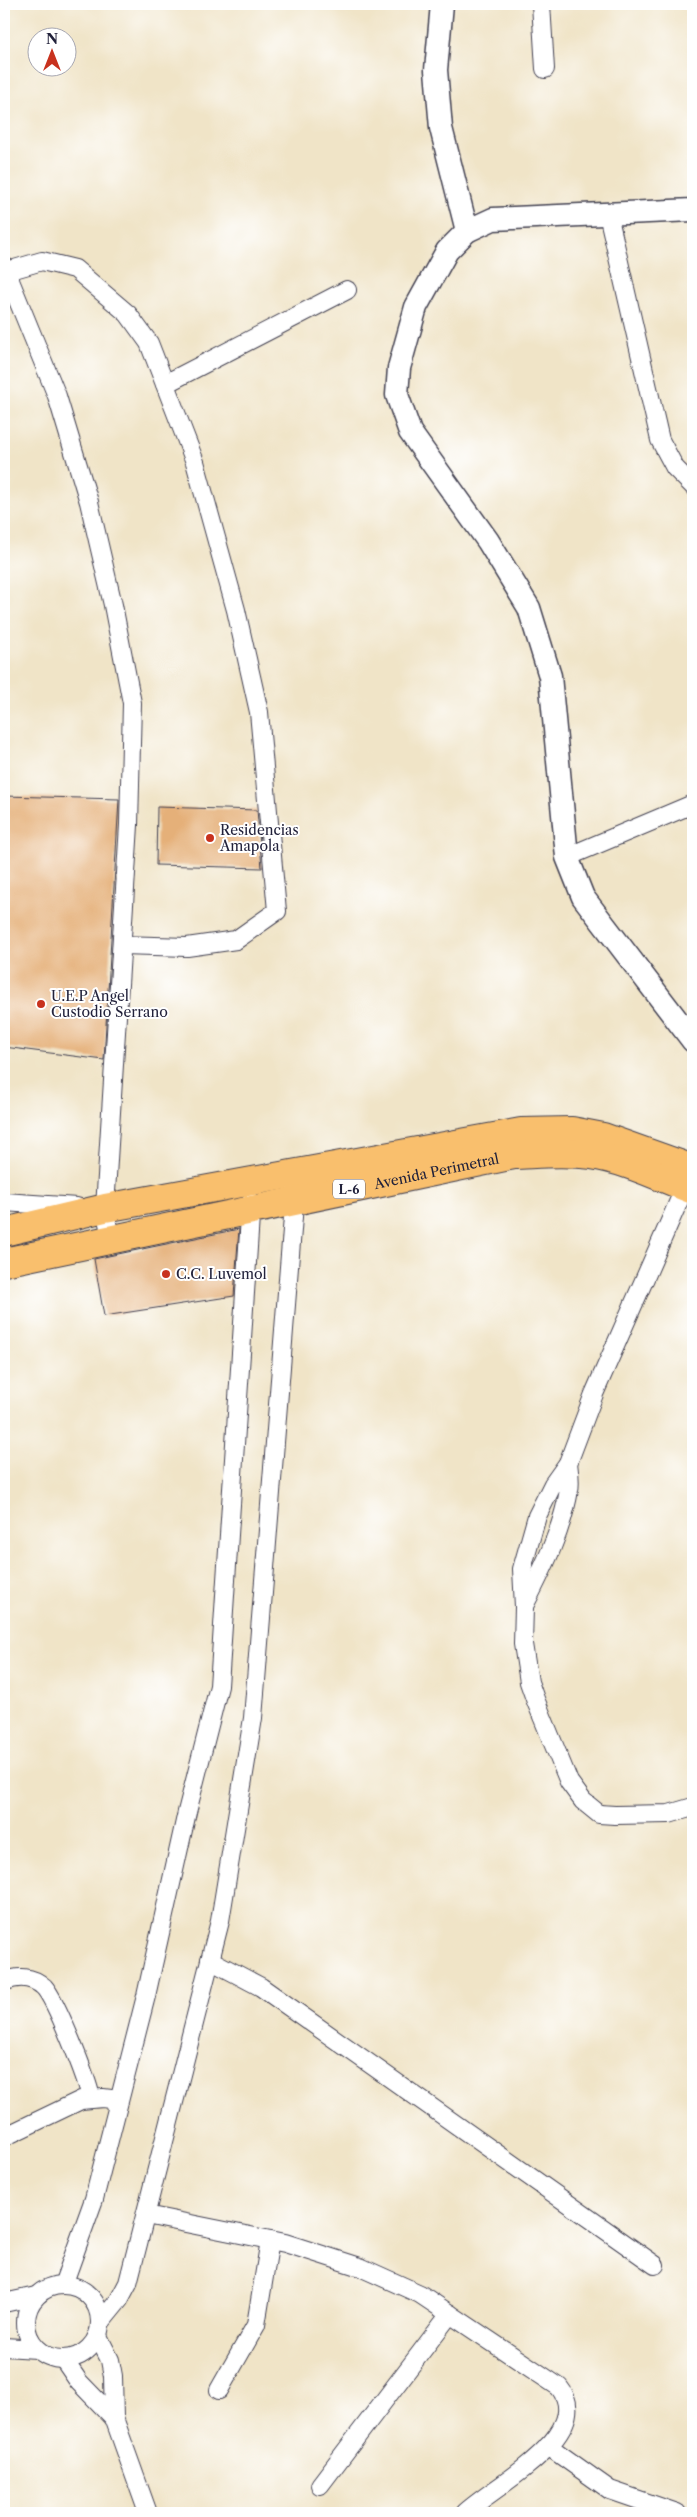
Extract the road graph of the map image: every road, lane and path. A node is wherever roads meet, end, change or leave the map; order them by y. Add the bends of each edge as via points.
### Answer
1 (442, 4) edge
2 (542, 4) edge
3 (545, 69) dead end
4 (693, 210) edge
5 (608, 214) junction
6 (467, 231) junction
7 (4, 269) edge
8 (348, 290) dead end
9 (165, 384) junction
10 (693, 486) edge
11 (693, 804) edge
12 (567, 857) junction
13 (122, 945) junction
14 (693, 1041) edge
15 (296, 1174) junction
16 (252, 1182) junction
17 (690, 1182) edge
18 (294, 1201) junction
19 (4, 1202) edge
20 (106, 1208) junction
21 (250, 1210) junction
22 (4, 1232) edge
23 (110, 1238) junction
24 (4, 1262) edge
25 (568, 1463) junction
26 (524, 1607) junction
27 (693, 1808) edge
28 (210, 1960) junction
29 (4, 1982) edge
30 (91, 2098) junction
31 (119, 2100) junction
32 (4, 2137) edge
33 (146, 2215) junction
34 (270, 2240) junction
35 (655, 2265) dead end
36 (63, 2285) junction
37 (36, 2296) junction
38 (4, 2303) edge
39 (450, 2314) junction
40 (100, 2329) junction
41 (4, 2346) edge
42 (37, 2349) junction
43 (64, 2360) junction
44 (219, 2390) dead end
45 (114, 2418) junction
46 (548, 2446) junction
47 (320, 2485) dead end
48 (148, 2513) edge
49 (465, 2513) edge
50 (677, 2513) edge

1 - 6 street via 436,70 441,128
2 - 3 street
4 - 5 street
5 - 6 street via 493,219
5 - 10 street via 660,440 675,468
6 - 12 street via 447,251 416,307 399,368 397,395 410,432 488,541 529,608 550,676
7 - 9 street via 42,261 75,269 128,314 149,343
7 - 13 street via 57,396 89,502 132,703
8 - 9 street
9 - 13 street via 197,472 236,610 259,712 276,911 236,940 187,948
11 - 12 street
12 - 14 street via 583,897
13 - 20 street
15 - 16 main road, Avenida Perimetral / L-6
15 - 17 main road, Avenida Perimetral / L-6 via 521,1132 548,1130 603,1137
15 - 18 street
16 - 20 main road, Avenida Perimetral / L-6
16 - 21 street
17 - 18 main road, Avenida Perimetral / L-6 via 592,1155 550,1153 479,1162
17 - 25 street via 594,1394
18 - 21 main road, Avenida Perimetral / L-6
18 - 28 street via 253,1718 220,1921
19 - 20 street
20 - 22 main road, Avenida Perimetral / L-6
20 - 23 street
21 - 23 main road, Avenida Perimetral / L-6
21 - 31 street via 219,1686
23 - 24 main road, Avenida Perimetral / L-6
25 - 26 street via 570,1489 562,1520
25 - 26 street via 537,1516 522,1569
26 - 27 street via 523,1644 529,1682 575,1792 599,1814 669,1814
28 - 33 street
28 - 35 street via 261,1986
29 - 30 street via 26,1978 44,1988 88,2080
30 - 31 street
30 - 32 street
31 - 36 street via 94,2199
33 - 34 street
33 - 40 street via 128,2283
34 - 39 street via 360,2267 420,2294
34 - 44 street via 256,2325
36 - 37 street via 48,2288
36 - 40 street via 78,2288 90,2296 98,2308
37 - 38 street
37 - 42 street via 28,2308 26,2323 29,2337
39 - 46 street via 564,2393 567,2419
39 - 47 street
40 - 43 street via 90,2348 78,2357
40 - 45 street via 113,2376
41 - 42 street
42 - 43 street via 50,2357
43 - 45 street via 79,2382
45 - 48 street
46 - 49 street
46 - 50 street via 610,2490

